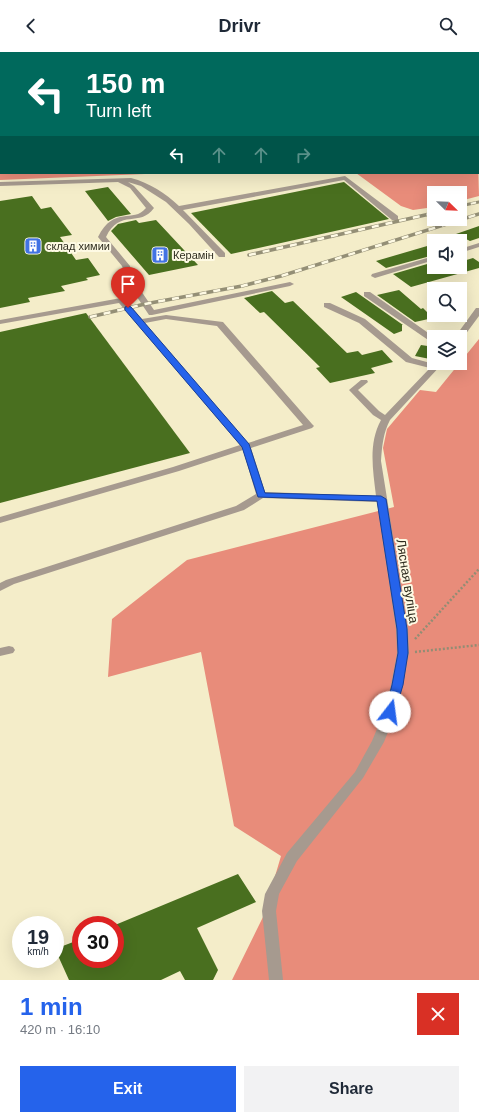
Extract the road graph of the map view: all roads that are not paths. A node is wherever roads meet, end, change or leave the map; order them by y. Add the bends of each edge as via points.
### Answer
1 (120, 181) junction
2 (0, 184) edge
3 (176, 209) junction
4 (395, 218) dead end
5 (477, 247) edge
6 (467, 249) edge
7 (222, 255) dead end
8 (427, 260) edge
9 (375, 276) dead end
10 (290, 284) dead end
11 (367, 294) dead end
12 (327, 305) dead end
13 (479, 310) edge
14 (0, 322) edge
15 (140, 322) junction
16 (464, 330) edge
17 (427, 336) edge
18 (427, 363) edge
19 (432, 370) edge
20 (364, 382) dead end
21 (386, 419) junction
22 (246, 446) junction
23 (261, 495) junction
24 (381, 499) junction
25 (0, 520) edge
26 (0, 587) edge
27 (276, 980) edge

1 - 2 street
1 - 3 street via 141,182 167,198
1 - 10 street via 132,187 150,208 149,212 111,223 102,237 126,266 131,282 152,313
3 - 4 street via 345,178
3 - 7 street
5 - 6 street
8 - 9 street
11 - 17 street
12 - 18 street via 362,321 409,360
13 - 16 street
14 - 15 street via 121,300
15 - 22 street
15 - 22 street via 166,317 220,324 309,426
19 - 21 street, Лясная вуліца
20 - 21 street via 354,390 376,413
21 - 24 street, Лясная вуліца via 380,430 376,461
22 - 23 street
22 - 25 street
23 - 24 street
23 - 26 street via 240,508
24 - 27 street, Лясная вуліца via 402,629 403,653 397,685 378,742 359,775 292,857 272,894 269,911

